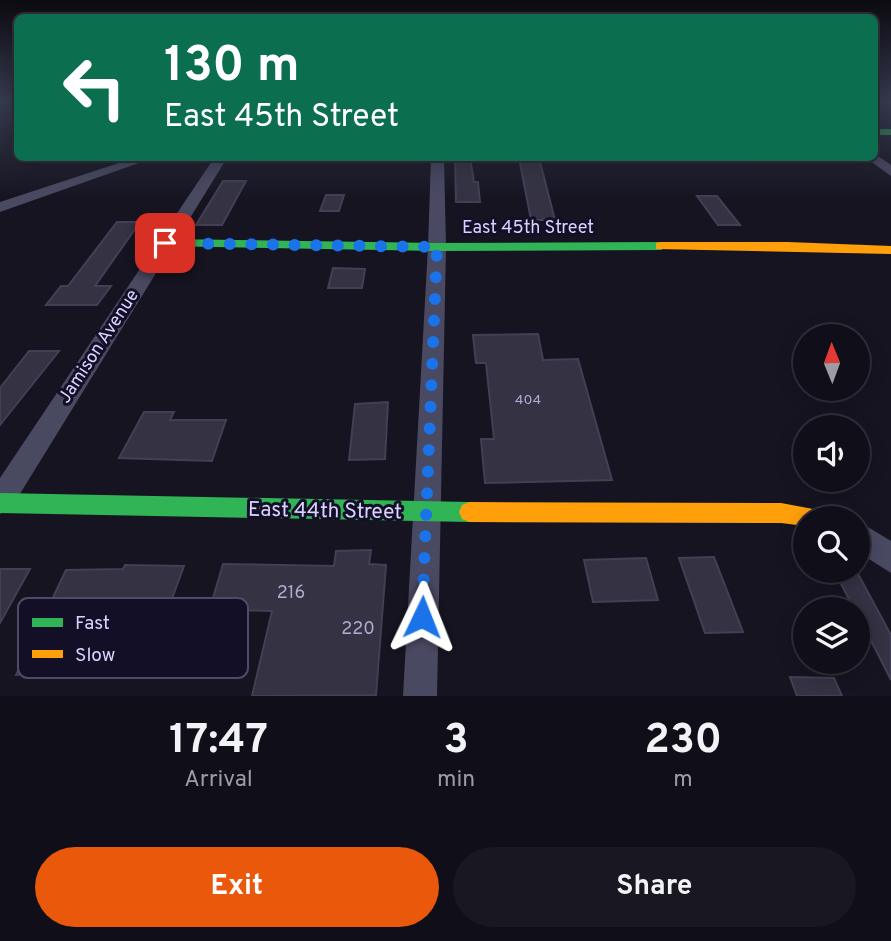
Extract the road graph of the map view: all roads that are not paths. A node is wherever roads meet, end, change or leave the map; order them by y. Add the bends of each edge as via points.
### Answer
1 (137, 161) edge
2 (218, 161) edge
3 (437, 161) edge
4 (877, 161) edge
5 (891, 172) edge
6 (0, 208) edge
7 (165, 243) junction
8 (437, 247) junction
9 (891, 250) edge
10 (0, 502) edge
11 (426, 512) junction
12 (793, 515) edge
13 (870, 543) edge
14 (891, 558) edge
15 (420, 696) edge

1 - 6 street
2 - 7 street, Jamison Avenue
3 - 8 street
4 - 5 street
7 - 8 street, East 45th Street
7 - 10 street, Jamison Avenue
8 - 9 street, East 45th Street
8 - 11 street
10 - 11 street, East 44th Street
11 - 12 street, East 44th Street
11 - 15 street
13 - 14 street

